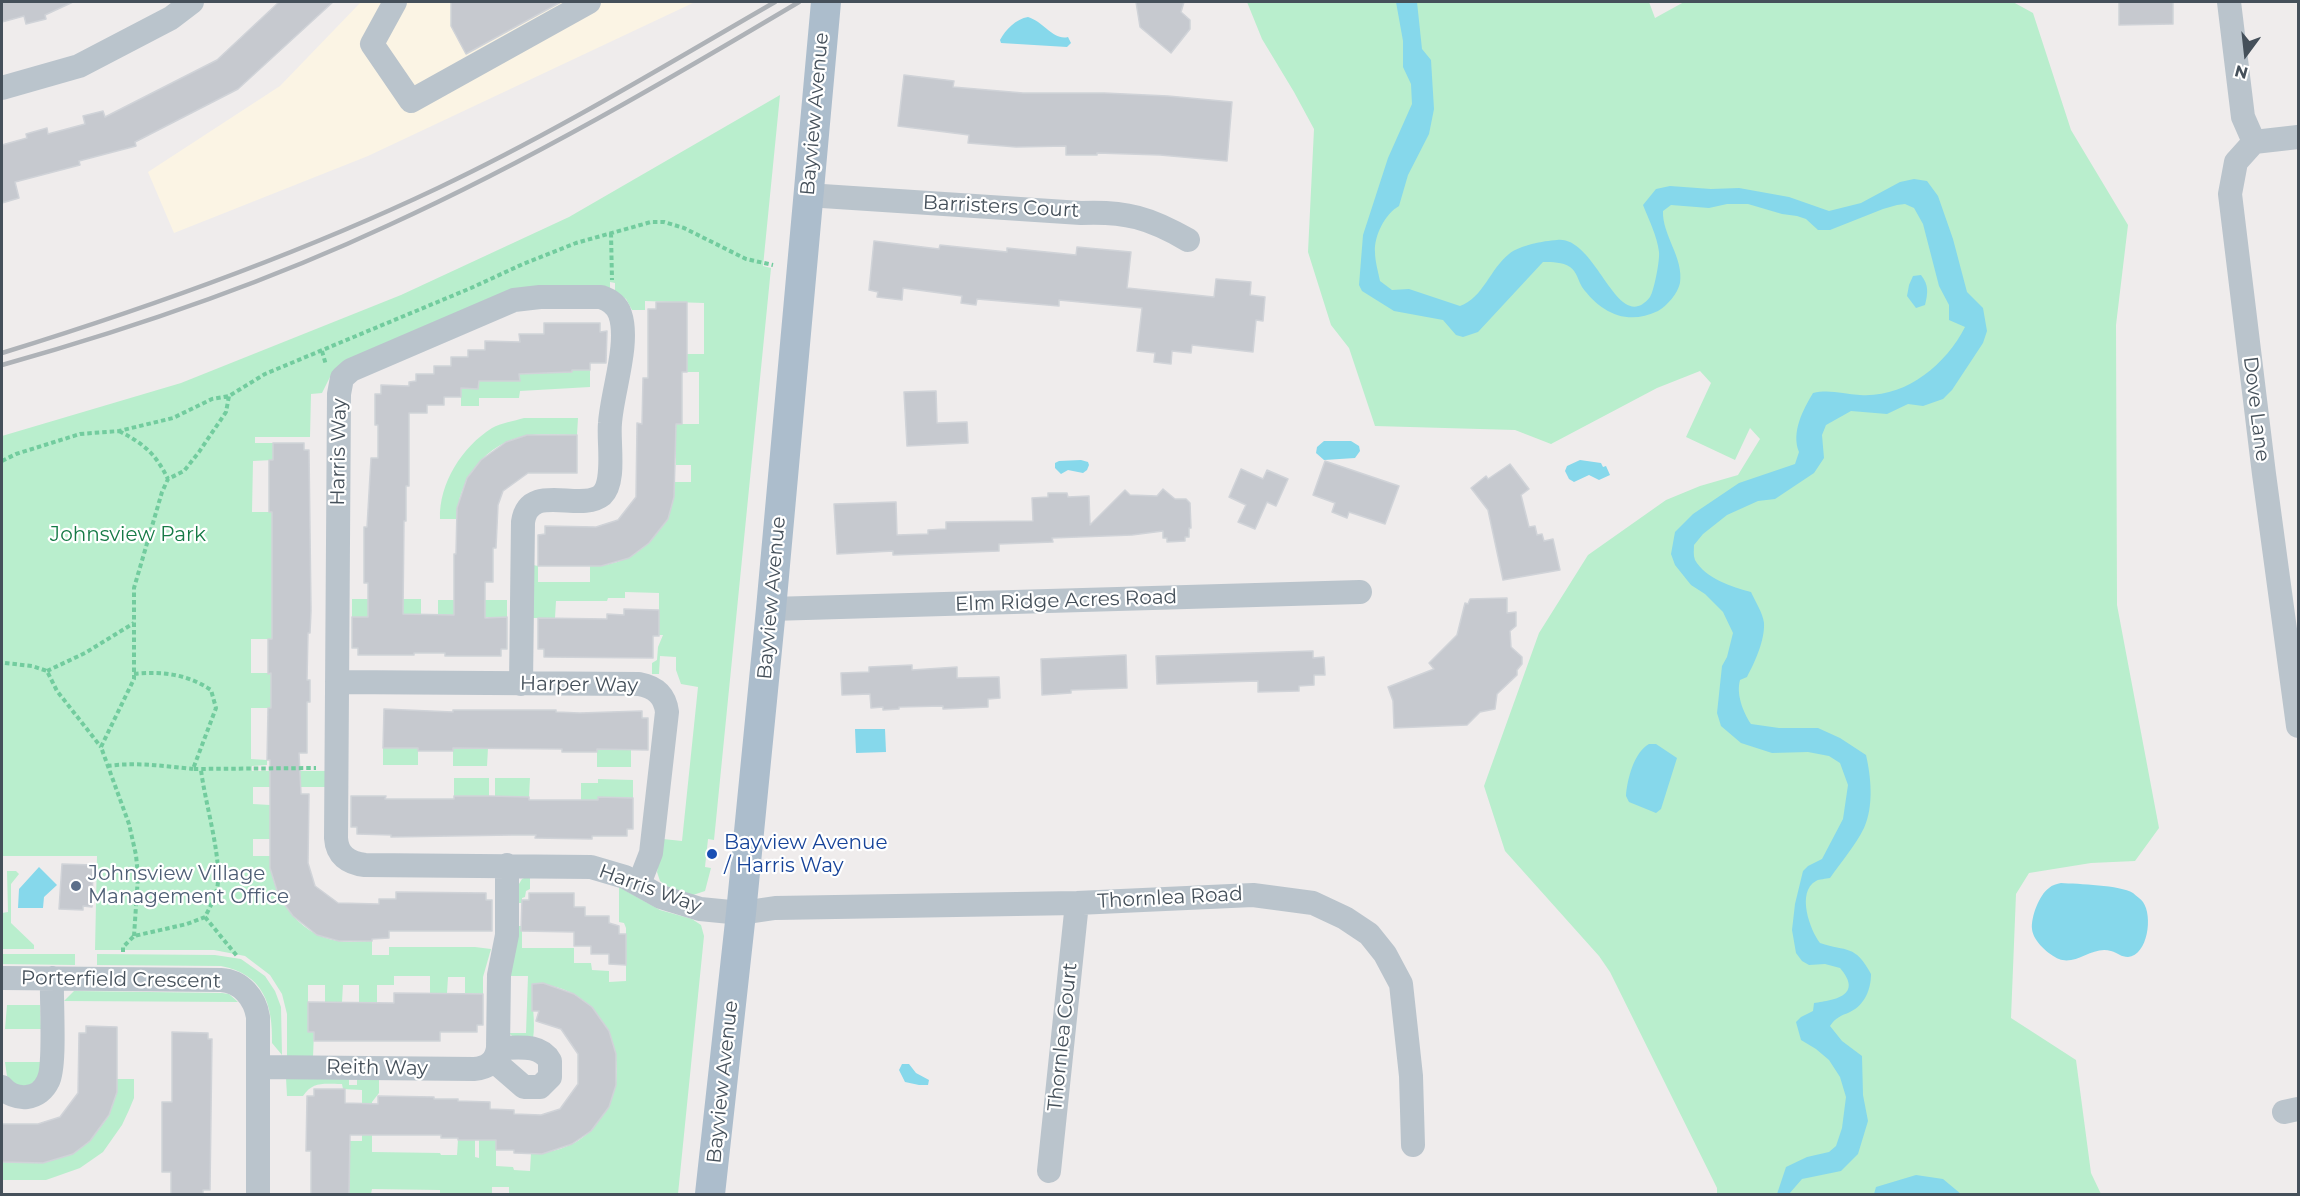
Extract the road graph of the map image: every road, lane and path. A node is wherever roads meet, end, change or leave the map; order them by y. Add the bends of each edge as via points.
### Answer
1 (192, 2) edge
2 (395, 2) edge
3 (589, 2) edge
4 (826, 2) edge
5 (2229, 2) edge
6 (2, 88) edge
7 (2298, 137) edge
8 (2254, 142) junction
9 (807, 195) junction
10 (611, 233) dead end
11 (1188, 240) dead end
12 (613, 303) junction
13 (119, 431) junction
14 (2, 461) edge
15 (168, 479) junction
16 (1360, 592) dead end
17 (771, 609) junction
18 (134, 623) junction
19 (5, 663) dead end
20 (47, 671) junction
21 (134, 674) junction
22 (337, 682) junction
23 (521, 684) junction
24 (2298, 726) edge
25 (101, 747) junction
26 (107, 766) junction
27 (336, 768) junction
28 (194, 769) junction
29 (201, 770) junction
30 (507, 865) junction
31 (639, 884) junction
32 (1077, 903) junction
33 (741, 913) junction
34 (206, 917) junction
35 (134, 936) junction
36 (123, 952) dead end
37 (237, 956) dead end
38 (2, 978) edge
39 (51, 978) junction
40 (259, 1067) junction
41 (2, 1087) edge
42 (1413, 1145) dead end
43 (1049, 1171) dead end
44 (258, 1194) edge
45 (710, 1194) edge

1 - 6 street via 171,18 80,66
2 - 3 street via 372,44 411,101
4 - 9 main road, Bayview Avenue
5 - 8 street via 2243,117
7 - 8 street
8 - 24 street, Dove Lane via 2236,162 2231,179 2231,213
9 - 11 street, Barristers Court via 1110,212 1142,218
9 - 17 main road, Bayview Avenue
10 - 12 path
12 - 22 street, Harris Way via 596,297 514,300 345,375 339,394
12 - 23 street via 621,316 621,359 610,424 609,483 605,492 592,500 538,501 525,513
13 - 14 path via 80,434
13 - 15 path via 148,448
13 - 15 path via 173,418 212,399 229,396 226,412 199,452 184,471
15 - 18 path via 134,588
16 - 17 street, Elm Ridge Acres Road
17 - 33 main road, Bayview Avenue
18 - 20 path
18 - 21 path
19 - 20 path
20 - 25 path via 57,691
21 - 25 path
21 - 28 path via 178,675 211,690 216,708
22 - 23 street, Harper Way
22 - 27 street, Harris Way
23 - 31 street, Harper Way via 639,684 654,689 664,700 666,718 653,838
25 - 26 path
26 - 28 path via 161,764
26 - 35 path via 136,855
27 - 29 path
27 - 30 street, Harris Way via 336,843 348,860 365,865
28 - 29 path
29 - 34 path via 218,881
30 - 31 street, Harris Way via 591,867
30 - 40 street, Reith Way via 507,935 500,975 496,1054 488,1066 474,1070
31 - 33 street, Harris Way via 661,897 708,910
32 - 33 street, Thornlea Road via 782,907
32 - 42 street, Thornlea Road via 1253,895 1313,903 1369,934 1401,984 1411,1076
32 - 43 street, Thornlea Court
33 - 45 main road, Bayview Avenue
34 - 35 path
34 - 37 path
35 - 36 path
38 - 39 street, Porterfield Crescent
39 - 40 street, Porterfield Crescent via 235,983 257,1008
39 - 41 street via 48,1083 37,1094 27,1097 12,1095
40 - 44 street, Porterfield Crescent

